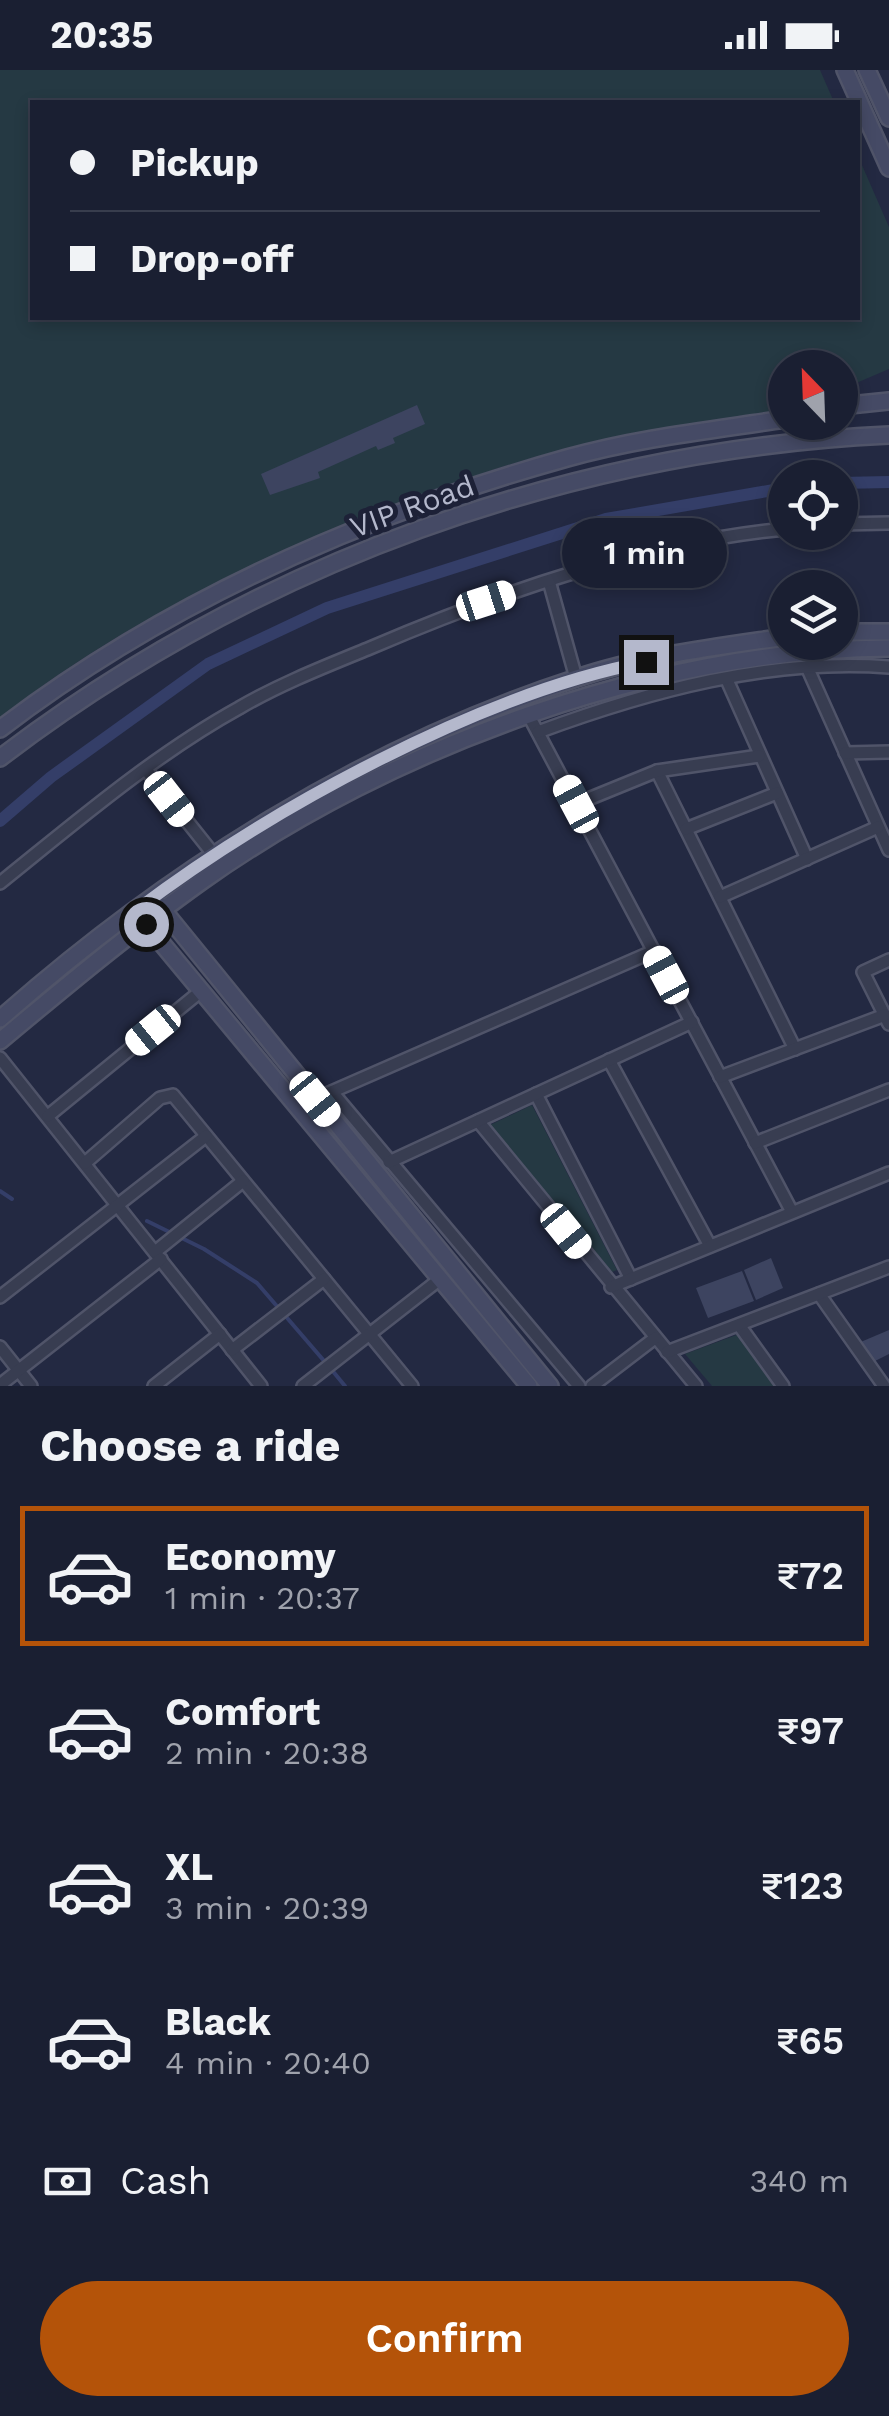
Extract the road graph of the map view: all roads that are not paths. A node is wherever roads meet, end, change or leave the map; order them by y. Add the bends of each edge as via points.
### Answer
1 (846, 70) edge
2 (867, 70) edge
3 (859, 100) edge
4 (860, 102) edge
5 (889, 118) edge
6 (889, 168) edge
7 (889, 401) edge
8 (858, 404) edge
9 (768, 422) edge
10 (889, 435) edge
11 (889, 523) edge
12 (858, 524) edge
13 (768, 532) edge
14 (549, 581) junction
15 (858, 632) edge
16 (889, 632) edge
17 (768, 640) edge
18 (889, 648) edge
19 (807, 667) junction
20 (889, 667) edge
21 (576, 678) junction
22 (727, 680) junction
23 (529, 716) junction
24 (0, 729) edge
25 (538, 732) junction
26 (889, 752) edge
27 (845, 753) junction
28 (760, 756) junction
29 (0, 758) edge
30 (147, 771) junction
31 (657, 771) junction
32 (776, 793) junction
33 (576, 804) junction
34 (878, 827) junction
35 (686, 829) junction
36 (889, 850) edge
37 (214, 855) junction
38 (806, 859) junction
39 (0, 883) edge
40 (720, 898) junction
41 (158, 904) junction
42 (140, 917) junction
43 (654, 951) junction
44 (889, 960) edge
45 (201, 991) junction
46 (0, 1019) edge
47 (887, 1019) edge
48 (692, 1022) junction
49 (0, 1041) edge
50 (795, 1048) junction
51 (0, 1058) edge
52 (609, 1060) junction
53 (720, 1077) junction
54 (889, 1090) edge
55 (332, 1092) junction
56 (536, 1094) junction
57 (315, 1099) junction
58 (301, 1112) junction
59 (48, 1116) junction
60 (478, 1121) junction
61 (206, 1136) junction
62 (755, 1143) junction
63 (389, 1162) junction
64 (85, 1163) junction
65 (889, 1173) edge
66 (243, 1181) junction
67 (118, 1205) junction
68 (792, 1212) junction
69 (710, 1246) junction
70 (158, 1256) junction
71 (889, 1267) edge
72 (440, 1278) junction
73 (630, 1278) junction
74 (324, 1279) junction
75 (611, 1286) junction
76 (819, 1294) junction
77 (0, 1297) edge
78 (739, 1325) junction
79 (220, 1334) junction
80 (369, 1334) junction
81 (655, 1338) junction
82 (0, 1347) edge
83 (232, 1350) junction
84 (667, 1352) junction
85 (19, 1371) junction
86 (0, 1386) edge
87 (31, 1386) edge
88 (154, 1386) edge
89 (261, 1386) edge
90 (304, 1386) edge
91 (412, 1386) edge
92 (529, 1386) edge
93 (550, 1386) edge
94 (579, 1386) edge
95 (592, 1386) edge
96 (696, 1386) edge
97 (783, 1386) edge
98 (884, 1386) edge

1 - 3 street
2 - 5 street
4 - 6 street
7 - 8 street
9 - 24 street, VIP Road via 569,458 336,538 221,587 137,634
10 - 29 street, VIP Road via 685,456 547,488 460,517 296,579 188,631 80,697
11 - 12 street
13 - 14 street
14 - 21 street
14 - 30 street via 456,611 314,672 238,708
15 - 16 street
17 - 21 street
18 - 23 street via 820,649 645,677
19 - 20 street
19 - 22 street
19 - 27 street
21 - 37 street via 442,732 318,793
22 - 25 street via 626,699
22 - 28 street
23 - 25 street
23 - 41 street via 310,814
25 - 33 street
26 - 27 street
27 - 34 street
28 - 31 street
28 - 32 street
30 - 37 street
30 - 39 street
31 - 33 street
31 - 35 street
32 - 35 street
32 - 38 street
33 - 43 street
34 - 36 street
34 - 38 street
35 - 40 street
37 - 41 street
38 - 40 street
40 - 50 street
41 - 42 street
41 - 57 street
42 - 45 street
42 - 46 street
42 - 49 street
43 - 48 street
43 - 55 street
44 - 47 street via 863,972
45 - 58 street
45 - 59 street
47 - 50 street
48 - 52 street
48 - 53 street
50 - 53 street
51 - 59 street
52 - 56 street
52 - 69 street
53 - 62 street
54 - 62 street
55 - 57 street
55 - 63 street
56 - 60 street
56 - 73 street
57 - 58 street
57 - 93 street
58 - 72 street
59 - 64 street
60 - 63 street
60 - 75 street
61 - 64 street via 167,1094
61 - 66 street
61 - 67 street
62 - 68 street
63 - 94 street
64 - 67 street
65 - 68 street
66 - 70 street
66 - 74 street
67 - 70 street
67 - 77 street
68 - 69 street
69 - 73 street
70 - 79 street
70 - 85 street
71 - 76 street
72 - 80 street
72 - 92 street
73 - 75 street
74 - 80 street
74 - 83 street
75 - 81 street
76 - 78 street
76 - 98 street
78 - 84 street
78 - 97 street
79 - 83 street
79 - 88 street
80 - 90 street
80 - 91 street
81 - 84 street
81 - 95 street
82 - 85 street
83 - 89 street
84 - 96 street
85 - 86 street
85 - 87 street

